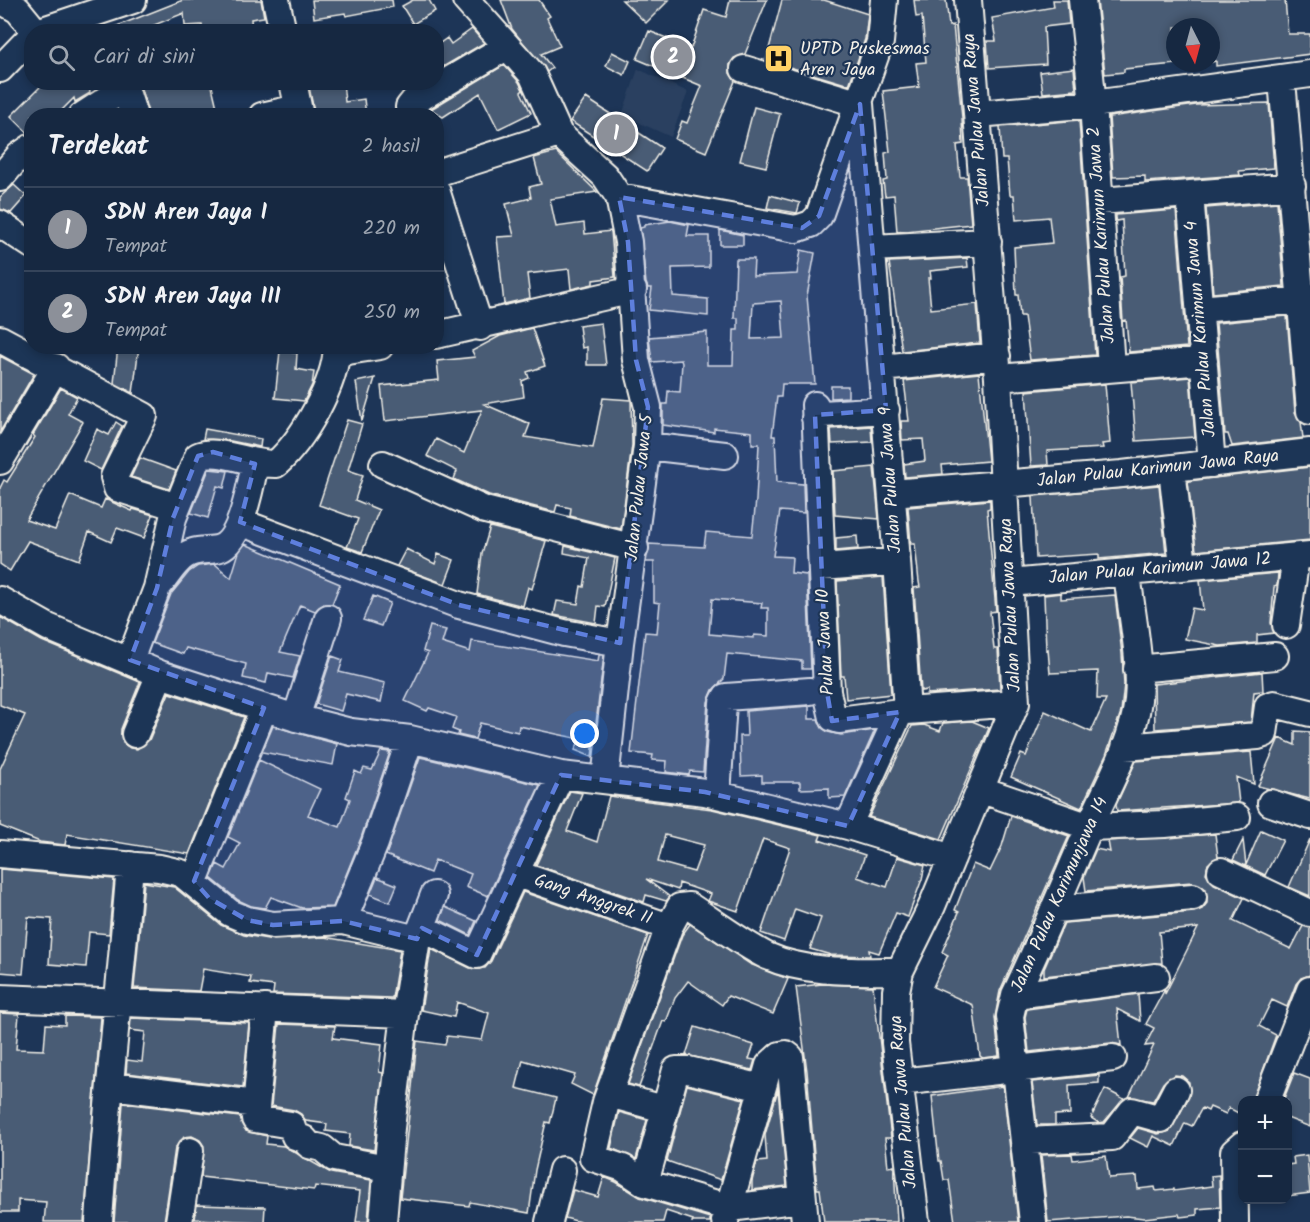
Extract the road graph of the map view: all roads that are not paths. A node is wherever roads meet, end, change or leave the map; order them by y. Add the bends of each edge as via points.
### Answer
1 (1, 0) edge
2 (133, 0) edge
3 (276, 0) edge
4 (466, 0) edge
5 (884, 0) edge
6 (968, 0) edge
7 (1082, 0) edge
8 (101, 14) edge
9 (29, 24) edge
10 (65, 24) edge
11 (281, 24) edge
12 (24, 44) edge
13 (506, 47) junction
14 (0, 69) edge
15 (744, 69) dead end
16 (1310, 74) edge
17 (1282, 80) junction
18 (444, 84) edge
19 (117, 90) edge
20 (126, 90) edge
21 (295, 90) edge
22 (433, 90) edge
23 (860, 104) junction
24 (1093, 104) junction
25 (93, 108) edge
26 (131, 108) edge
27 (298, 108) edge
28 (409, 108) edge
29 (978, 114) junction
30 (558, 134) junction
31 (24, 153) edge
32 (444, 170) edge
33 (0, 178) edge
34 (1292, 186) junction
35 (1190, 194) junction
36 (619, 197) junction
37 (1100, 201) junction
38 (444, 215) edge
39 (0, 224) edge
40 (24, 240) edge
41 (988, 242) junction
42 (872, 248) junction
43 (1304, 264) edge
44 (633, 290) junction
45 (1300, 300) junction
46 (1200, 309) junction
47 (480, 327) junction
48 (444, 334) edge
49 (0, 339) edge
50 (1307, 349) edge
51 (24, 351) edge
52 (30, 354) edge
53 (335, 354) edge
54 (1204, 360) junction
55 (56, 367) junction
56 (997, 367) junction
57 (1111, 367) junction
58 (882, 368) junction
59 (886, 410) junction
60 (1310, 411) edge
61 (647, 446) junction
62 (1310, 452) edge
63 (725, 455) dead end
64 (0, 461) edge
65 (255, 464) junction
66 (384, 464) dead end
67 (1212, 464) junction
68 (1172, 469) junction
69 (1005, 484) junction
70 (892, 493) junction
71 (177, 507) junction
72 (240, 522) junction
73 (634, 548) junction
74 (1303, 556) edge
75 (897, 561) junction
76 (1183, 566) junction
77 (822, 567) junction
78 (1127, 572) junction
79 (1011, 582) junction
80 (157, 588) junction
81 (0, 600) edge
82 (328, 618) dead end
83 (1286, 626) dead end
84 (620, 643) junction
85 (1275, 656) dead end
86 (130, 660) junction
87 (1137, 669) junction
88 (160, 674) junction
89 (810, 692) dead end
90 (1016, 703) junction
91 (264, 708) junction
92 (903, 712) junction
93 (1310, 713) edge
94 (296, 718) junction
95 (135, 734) dead end
96 (410, 739) junction
97 (1125, 747) junction
98 (561, 774) junction
99 (605, 780) junction
100 (982, 790) junction
101 (717, 795) junction
102 (1271, 803) dead end
103 (1310, 816) edge
104 (1237, 817) dead end
105 (848, 826) junction
106 (1090, 827) junction
107 (0, 854) edge
108 (952, 858) junction
109 (130, 865) junction
110 (1221, 871) dead end
111 (517, 874) junction
112 (194, 881) junction
113 (434, 895) dead end
114 (1193, 897) dead end
115 (1056, 909) junction
116 (1310, 912) edge
117 (343, 921) junction
118 (669, 927) junction
119 (420, 934) junction
120 (900, 971) junction
121 (1156, 977) dead end
122 (1310, 990) edge
123 (1015, 995) junction
124 (0, 998) edge
125 (120, 1003) junction
126 (265, 1008) junction
127 (405, 1014) junction
128 (1113, 1058) dead end
129 (1016, 1069) junction
130 (900, 1082) junction
131 (111, 1086) junction
132 (762, 1089) junction
133 (1176, 1090) dead end
134 (609, 1094) junction
135 (1269, 1096) edge
136 (256, 1104) junction
137 (664, 1109) junction
138 (1025, 1141) junction
139 (1238, 1148) edge
140 (190, 1151) dead end
141 (387, 1168) junction
142 (562, 1170) dead end
143 (645, 1183) junction
144 (804, 1210) edge
145 (727, 1215) edge
146 (99, 1222) edge
147 (179, 1222) edge
148 (383, 1222) edge
149 (549, 1222) edge
150 (916, 1222) edge
151 (1033, 1222) edge
152 (1235, 1222) edge

1 - 9 street via 18,10
2 - 8 street
3 - 11 street
4 - 13 street
5 - 23 street via 880,42
6 - 29 street, Jalan Pulau Jawa Raya
7 - 24 street, Jalan Pulau Karimun Jawa 2
8 - 10 street
12 - 14 street
13 - 18 street
13 - 30 street via 532,74
15 - 23 street
16 - 17 street
17 - 24 street
17 - 34 street
19 - 25 street
20 - 26 street
21 - 27 street
22 - 28 street
23 - 36 street via 819,216 802,228
23 - 42 street, Jalan Pulau Jawa 9
24 - 29 street
24 - 37 street, Jalan Pulau Karimun Jawa 2
29 - 41 street, Jalan Pulau Jawa Raya
30 - 32 street
30 - 36 street via 605,176
31 - 33 street
34 - 35 street
34 - 43 street
35 - 37 street
35 - 46 street, Jalan Pulau Karimun Jawa 4
36 - 44 street, Jalan Pulau Jawa 5
37 - 57 street, Jalan Pulau Karimun Jawa 2
38 - 47 street
39 - 40 street
41 - 42 street
41 - 56 street, Jalan Pulau Jawa Raya
42 - 58 street, Jalan Pulau Jawa 9
43 - 45 street
44 - 47 street
44 - 61 street, Jalan Pulau Jawa 5 via 636,360 648,407
45 - 46 street
45 - 50 street
46 - 54 street, Jalan Pulau Karimun Jawa 4
47 - 48 street
49 - 51 street
50 - 60 street
52 - 55 street
53 - 65 street via 314,416 299,440 276,464
54 - 57 street
54 - 67 street, Jalan Pulau Karimun Jawa 4
55 - 64 street
55 - 71 street via 144,416 114,483 117,488
56 - 57 street
56 - 58 street
56 - 69 street, Jalan Pulau Jawa Raya
58 - 59 street, Jalan Pulau Jawa 9
59 - 70 street, Jalan Pulau Jawa 9
59 - 77 street, Pulau Jawa 10 via 823,414 815,411
61 - 63 street
61 - 73 street, Jalan Pulau Jawa 5
62 - 67 street, Jalan Pulau Karimun Jawa Raya
65 - 71 street via 213,452 198,456
65 - 72 street
66 - 73 street via 485,510
67 - 68 street, Jalan Pulau Karimun Jawa Raya
68 - 69 street, Jalan Pulau Karimun Jawa Raya
68 - 76 street
69 - 70 street, Jalan Pulau Karimun Jawa Raya
69 - 79 street, Jalan Pulau Jawa Raya
70 - 75 street, Jalan Pulau Jawa 9
71 - 80 street
72 - 80 street via 222,548 183,557
72 - 84 street via 459,605 564,633
73 - 84 street, Jalan Pulau Jawa 5
74 - 76 street, Jalan Pulau Karimun Jawa 12
74 - 83 street
75 - 77 street
75 - 92 street, Jalan Pulau Jawa 9
76 - 78 street, Jalan Pulau Karimun Jawa 12
77 - 92 street, Pulau Jawa 10 via 827,692 833,718
78 - 79 street, Jalan Pulau Karimun Jawa 12
78 - 87 street, Jalan Pulau Karimunjawa 14
79 - 90 street, Jalan Pulau Jawa Raya
80 - 86 street
81 - 86 street via 48,627
82 - 94 street
84 - 99 street, Jalan Pulau Jawa 5
85 - 87 street
86 - 88 street
87 - 97 street, Jalan Pulau Karimunjawa 14 via 1138,699
88 - 91 street
88 - 95 street
89 - 101 street via 726,697
90 - 92 street, Pulau Jawa 10
90 - 100 street, Jalan Pulau Jawa Raya
91 - 94 street
91 - 112 street
92 - 105 street
93 - 97 street via 1274,704 1268,706 1266,728 1258,736
94 - 96 street via 351,732
96 - 98 street
96 - 117 street via 375,843
97 - 106 street, Jalan Pulau Karimunjawa 14
98 - 99 street
98 - 111 street
99 - 101 street
100 - 106 street
100 - 108 street, Jalan Pulau Jawa Raya
101 - 105 street
102 - 103 street
104 - 106 street
105 - 108 street
106 - 115 street, Jalan Pulau Karimunjawa 14
107 - 109 street
108 - 120 street, Jalan Pulau Jawa Raya
109 - 112 street via 181,873
109 - 125 street
110 - 116 street
111 - 118 street, Gang Anggrek II
111 - 119 street via 477,955
112 - 117 street via 209,898 247,921 273,925
113 - 119 street
114 - 115 street
115 - 123 street, Jalan Pulau Karimunjawa 14
117 - 119 street
118 - 120 street via 680,907 689,906 769,957 821,969
118 - 134 street
119 - 127 street
120 - 130 street, Jalan Pulau Jawa Raya via 895,1011
121 - 123 street
122 - 135 street
123 - 129 street, Jalan Pulau Karimunjawa 14 via 1010,1016
124 - 125 street
125 - 126 street
125 - 131 street
126 - 127 street
126 - 136 street
127 - 141 street
128 - 129 street
129 - 130 street
129 - 138 street, Jalan Pulau Karimunjawa 14
130 - 150 street, Jalan Pulau Jawa Raya
131 - 136 street
131 - 146 street
132 - 137 street via 677,1069
132 - 144 street via 769,1065 780,1055 790,1057
132 - 145 street
133 - 138 street via 1161,1119 1132,1111 1110,1137
134 - 137 street
134 - 143 street via 592,1156 623,1168
136 - 141 street via 255,1119 291,1125 295,1136 322,1148 331,1157
137 - 143 street
138 - 151 street, Jalan Pulau Karimunjawa 14
139 - 152 street via 1232,1163
140 - 147 street
141 - 148 street
142 - 149 street
143 - 145 street
144 - 145 street

